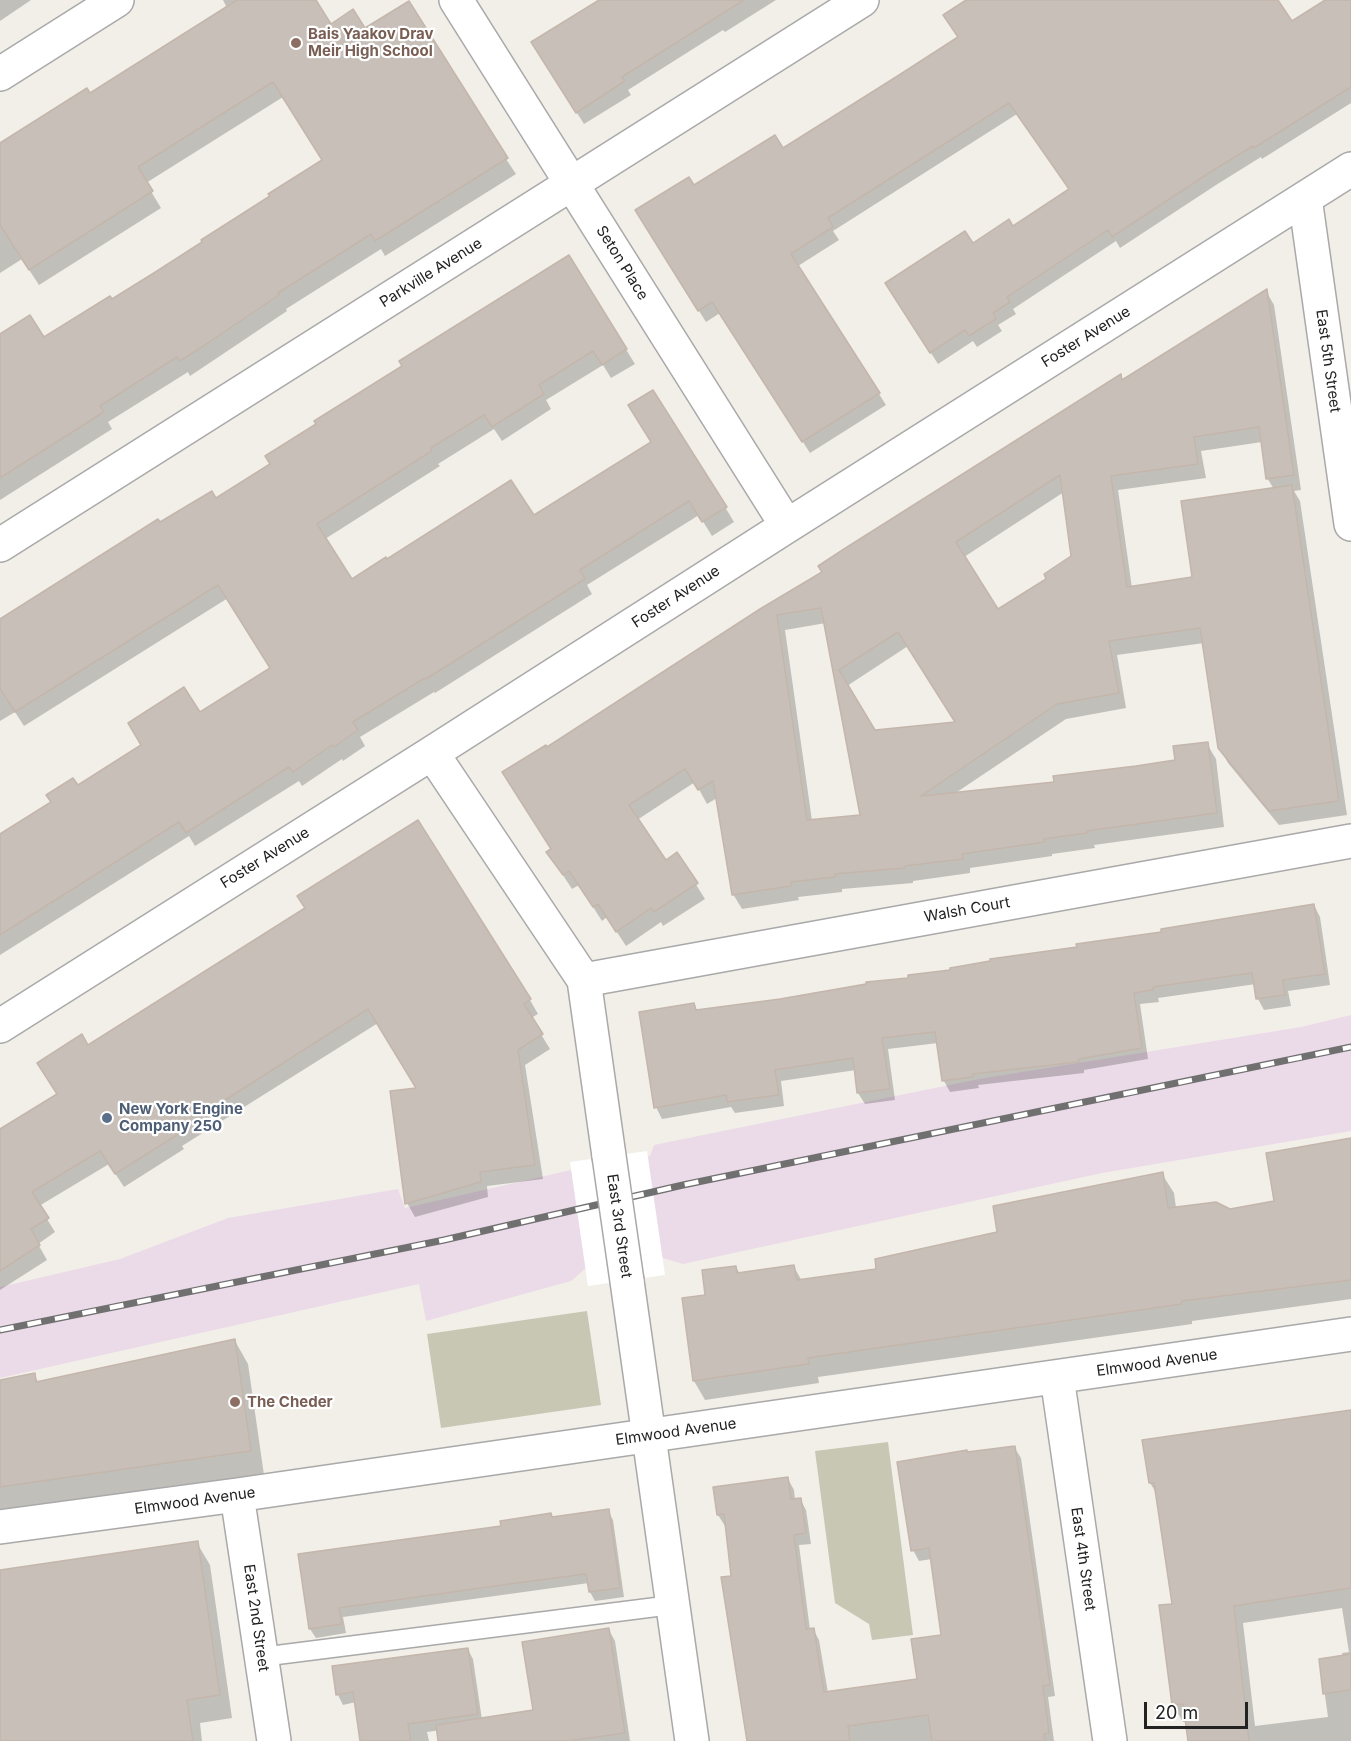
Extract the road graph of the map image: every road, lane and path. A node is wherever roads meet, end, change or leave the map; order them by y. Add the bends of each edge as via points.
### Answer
1 (117, 0) edge
2 (456, 0) edge
3 (862, 0) edge
4 (0, 74) edge
5 (1351, 169) edge
6 (572, 183) junction
7 (1305, 198) junction
8 (1351, 524) edge
9 (787, 526) junction
10 (0, 545) edge
11 (432, 753) junction
12 (1351, 841) edge
13 (584, 980) junction
14 (0, 1026) edge
15 (1351, 1334) edge
16 (1057, 1377) junction
17 (648, 1436) junction
18 (237, 1495) junction
19 (0, 1527) edge
20 (672, 1605) junction
21 (261, 1657) junction
22 (274, 1741) edge
23 (692, 1741) edge
24 (1110, 1741) edge

1 - 4 street
2 - 6 street, Seton Place
3 - 6 street, Parkville Avenue
5 - 7 street, Foster Avenue
6 - 9 street, Seton Place
6 - 10 street, Parkville Avenue
7 - 8 street, East 5th Street
7 - 9 street, Foster Avenue
9 - 11 street, Foster Avenue
11 - 13 street, East 3rd Street
11 - 14 street, Foster Avenue
12 - 13 street, Walsh Court
13 - 17 street, East 3rd Street, bridge
15 - 16 street, Elmwood Avenue
16 - 17 street, Elmwood Avenue
16 - 24 street, East 4th Street
17 - 18 street, Elmwood Avenue
17 - 20 street, East 3rd Street
18 - 19 street, Elmwood Avenue
18 - 21 street, East 2nd Street
20 - 21 lane
20 - 23 street, East 3rd Street
21 - 22 street, East 2nd Street

